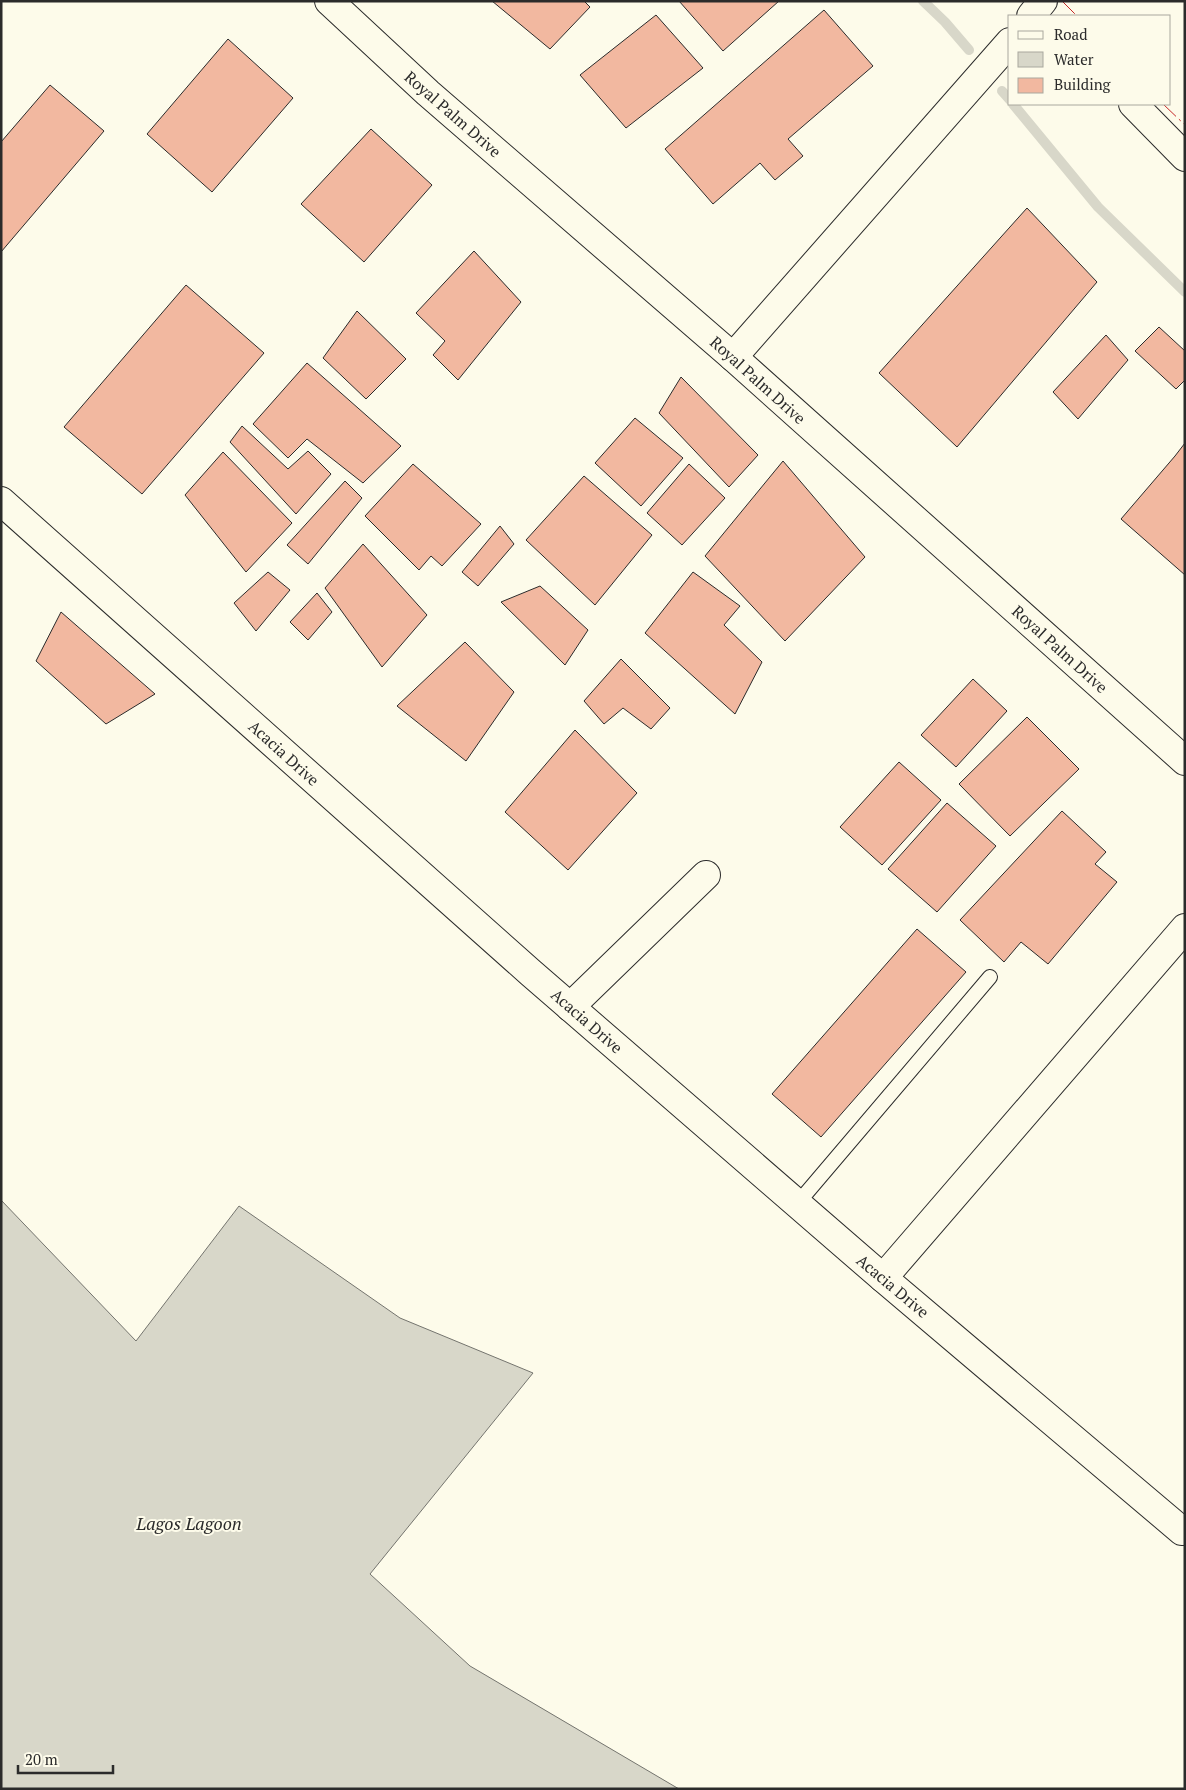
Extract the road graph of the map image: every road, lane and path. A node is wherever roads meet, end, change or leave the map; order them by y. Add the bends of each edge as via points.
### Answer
1 (329, 1) edge
2 (1042, 1) edge
3 (1048, 1) edge
4 (1032, 15) edge
5 (1059, 15) edge
6 (1007, 50) edge
7 (1135, 105) edge
8 (1185, 157) edge
9 (733, 357) junction
10 (1, 501) edge
11 (1185, 761) edge
12 (706, 875) dead end
13 (1185, 928) edge
14 (990, 977) dead end
15 (570, 1006) junction
16 (797, 1204) junction
17 (883, 1278) junction
18 (1182, 1531) dead end

1 - 9 street, Royal Palm Drive via 428,93
2 - 4 street
3 - 5 street
6 - 9 street
7 - 8 street
9 - 11 street, Royal Palm Drive
10 - 15 street, Acacia Drive
12 - 15 street
13 - 17 street
14 - 16 lane
15 - 16 street, Acacia Drive
16 - 17 street, Acacia Drive
17 - 18 street, Acacia Drive

